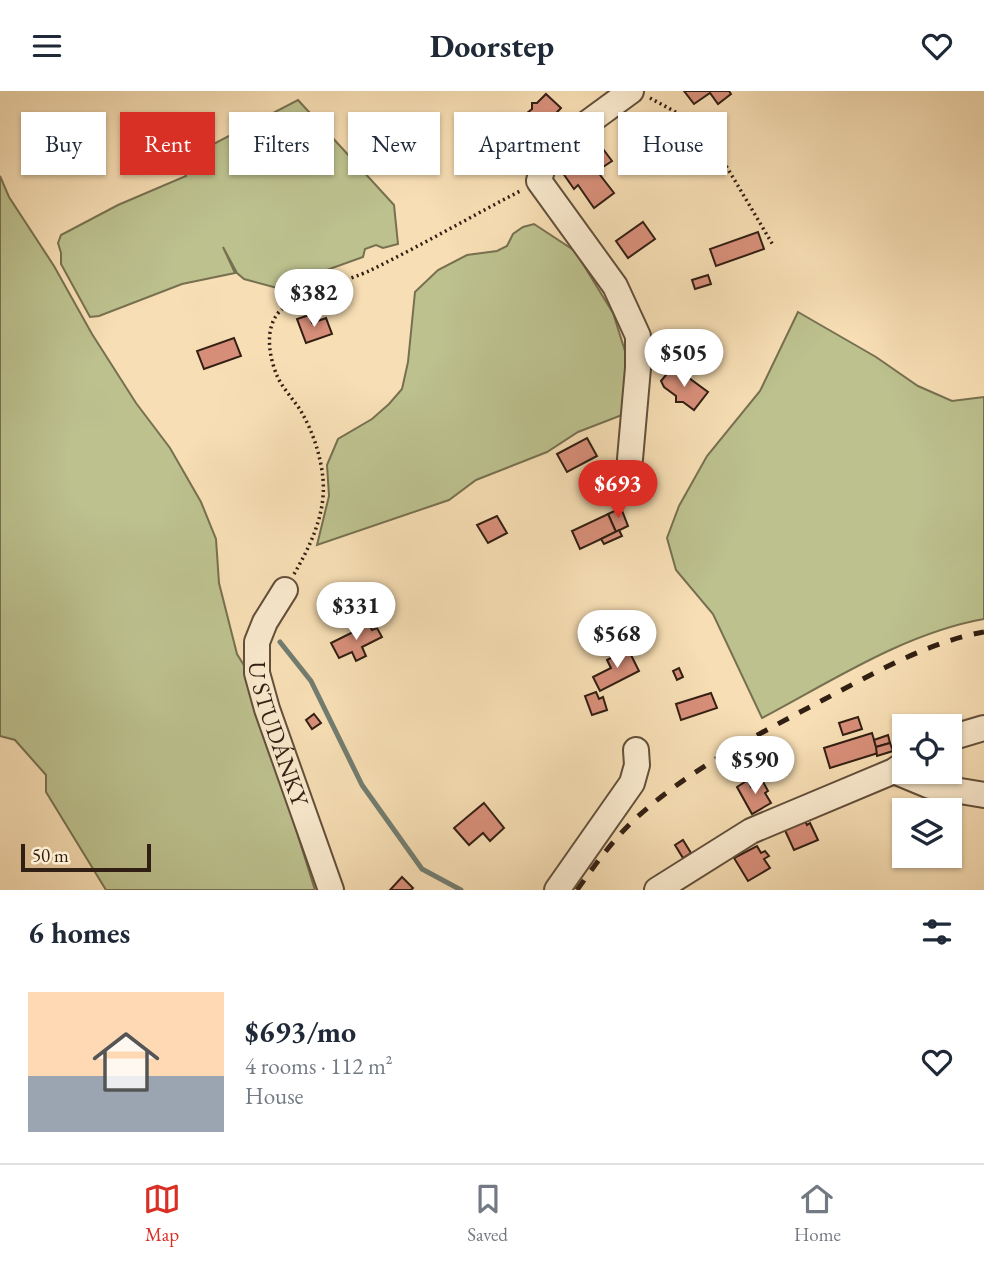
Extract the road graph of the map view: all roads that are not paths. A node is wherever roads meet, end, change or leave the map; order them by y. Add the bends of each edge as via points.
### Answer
1 (639, 94) edge
2 (630, 459) dead end
3 (285, 590) road end
4 (984, 728) edge
5 (962, 734) edge
6 (636, 750) dead end
7 (892, 770) edge
8 (927, 784) edge
9 (984, 795) edge
10 (331, 890) edge
11 (557, 890) edge
12 (657, 890) edge

1 - 2 street via 562,143 545,159 539,181 615,286 638,336
3 - 10 street, U STUDÁNKY via 257,642 257,673
4 - 5 street
6 - 11 street via 632,783
7 - 12 street via 751,831
8 - 9 street

